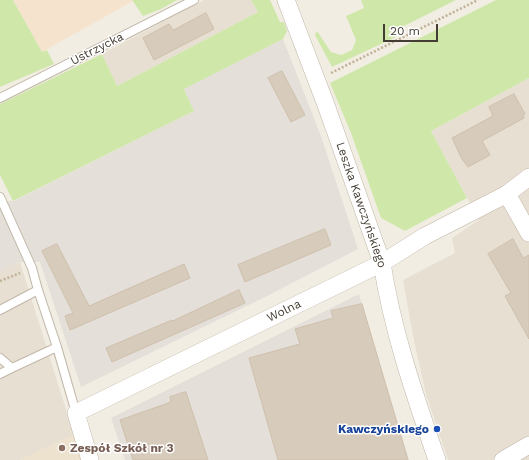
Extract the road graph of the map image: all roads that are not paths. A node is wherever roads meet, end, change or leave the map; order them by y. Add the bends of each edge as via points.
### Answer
1 (194, 0) edge
2 (286, 0) edge
3 (0, 98) edge
4 (529, 177) edge
5 (507, 194) junction
6 (0, 197) edge
7 (529, 233) edge
8 (382, 263) junction
9 (38, 290) junction
10 (0, 310) edge
11 (57, 347) junction
12 (0, 358) edge
13 (12, 368) junction
14 (0, 374) edge
15 (76, 413) junction
16 (529, 445) edge
17 (90, 460) edge
18 (437, 460) edge
19 (503, 460) edge

1 - 3 lane, Ustrzycka
2 - 8 street, Leszka Kawczyńskiego
4 - 5 street, Wolna
5 - 7 street
5 - 8 street, Wolna via 425,236
6 - 9 lane via 32,268
8 - 15 street, Wolna
8 - 18 street, Leszka Kawczyńskiego via 402,352
9 - 10 lane
9 - 11 lane
11 - 13 lane
11 - 15 lane
12 - 13 lane
13 - 14 lane
15 - 17 street
16 - 19 street

